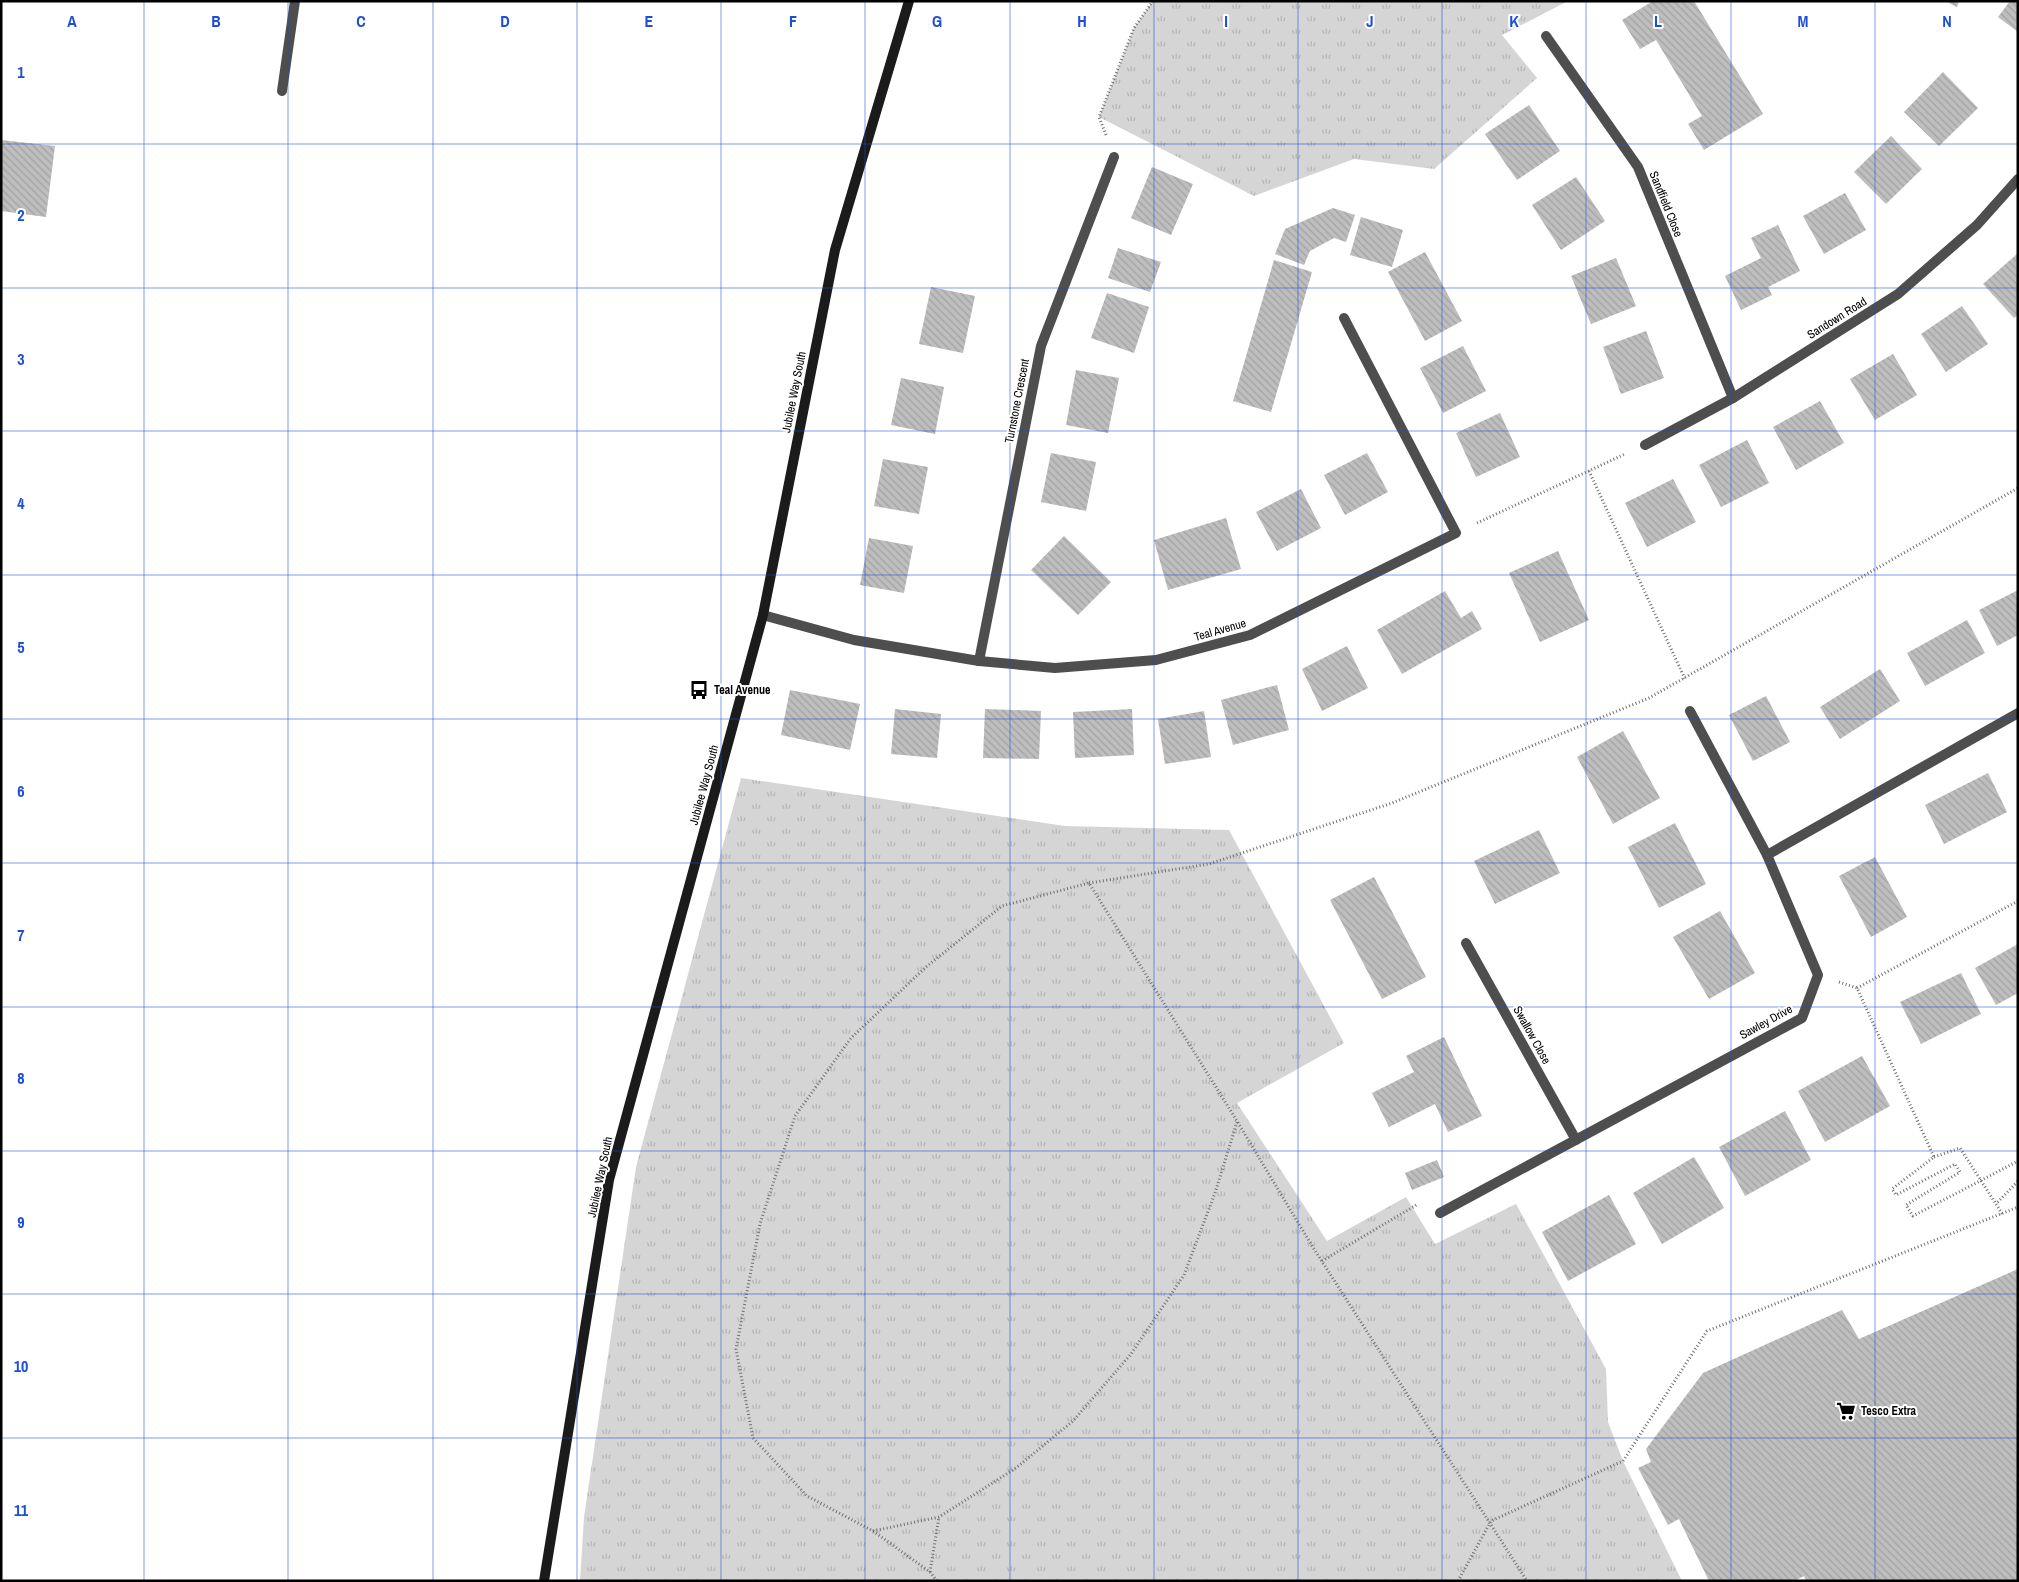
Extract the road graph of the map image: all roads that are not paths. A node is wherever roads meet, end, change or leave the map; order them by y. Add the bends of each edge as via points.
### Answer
1 (295, 1) edge
2 (909, 1) edge
3 (1546, 36) dead end
4 (282, 91) dead end
5 (1114, 157) road end
6 (2018, 180) edge
7 (1344, 318) dead end
8 (1733, 398) junction
9 (1645, 445) road end
10 (763, 615) junction
11 (979, 661) junction
12 (1690, 711) dead end
13 (2017, 717) edge
14 (1767, 855) junction
15 (1466, 943) dead end
16 (1576, 1140) junction
17 (1440, 1213) road end
18 (544, 1581) edge

1 - 4 street
2 - 10 street, Jubilee Way South via 836,250
3 - 8 street, Sandfield Close via 1638,167
5 - 11 street, Turnstone Crescent via 1041,346
6 - 8 street, Sandown Road via 1977,225 1898,294
7 - 11 street, Teal Avenue via 1456,533 1250,635 1156,660 1055,668
8 - 9 street, Sandown Road
10 - 11 street, Teal Avenue via 854,640
10 - 18 street, Jubilee Way South via 610,1180
12 - 14 street
13 - 14 street
14 - 16 street, Sawley Drive via 1818,975 1802,1018
15 - 16 street, Swallow Close
16 - 17 street, Sawley Drive

